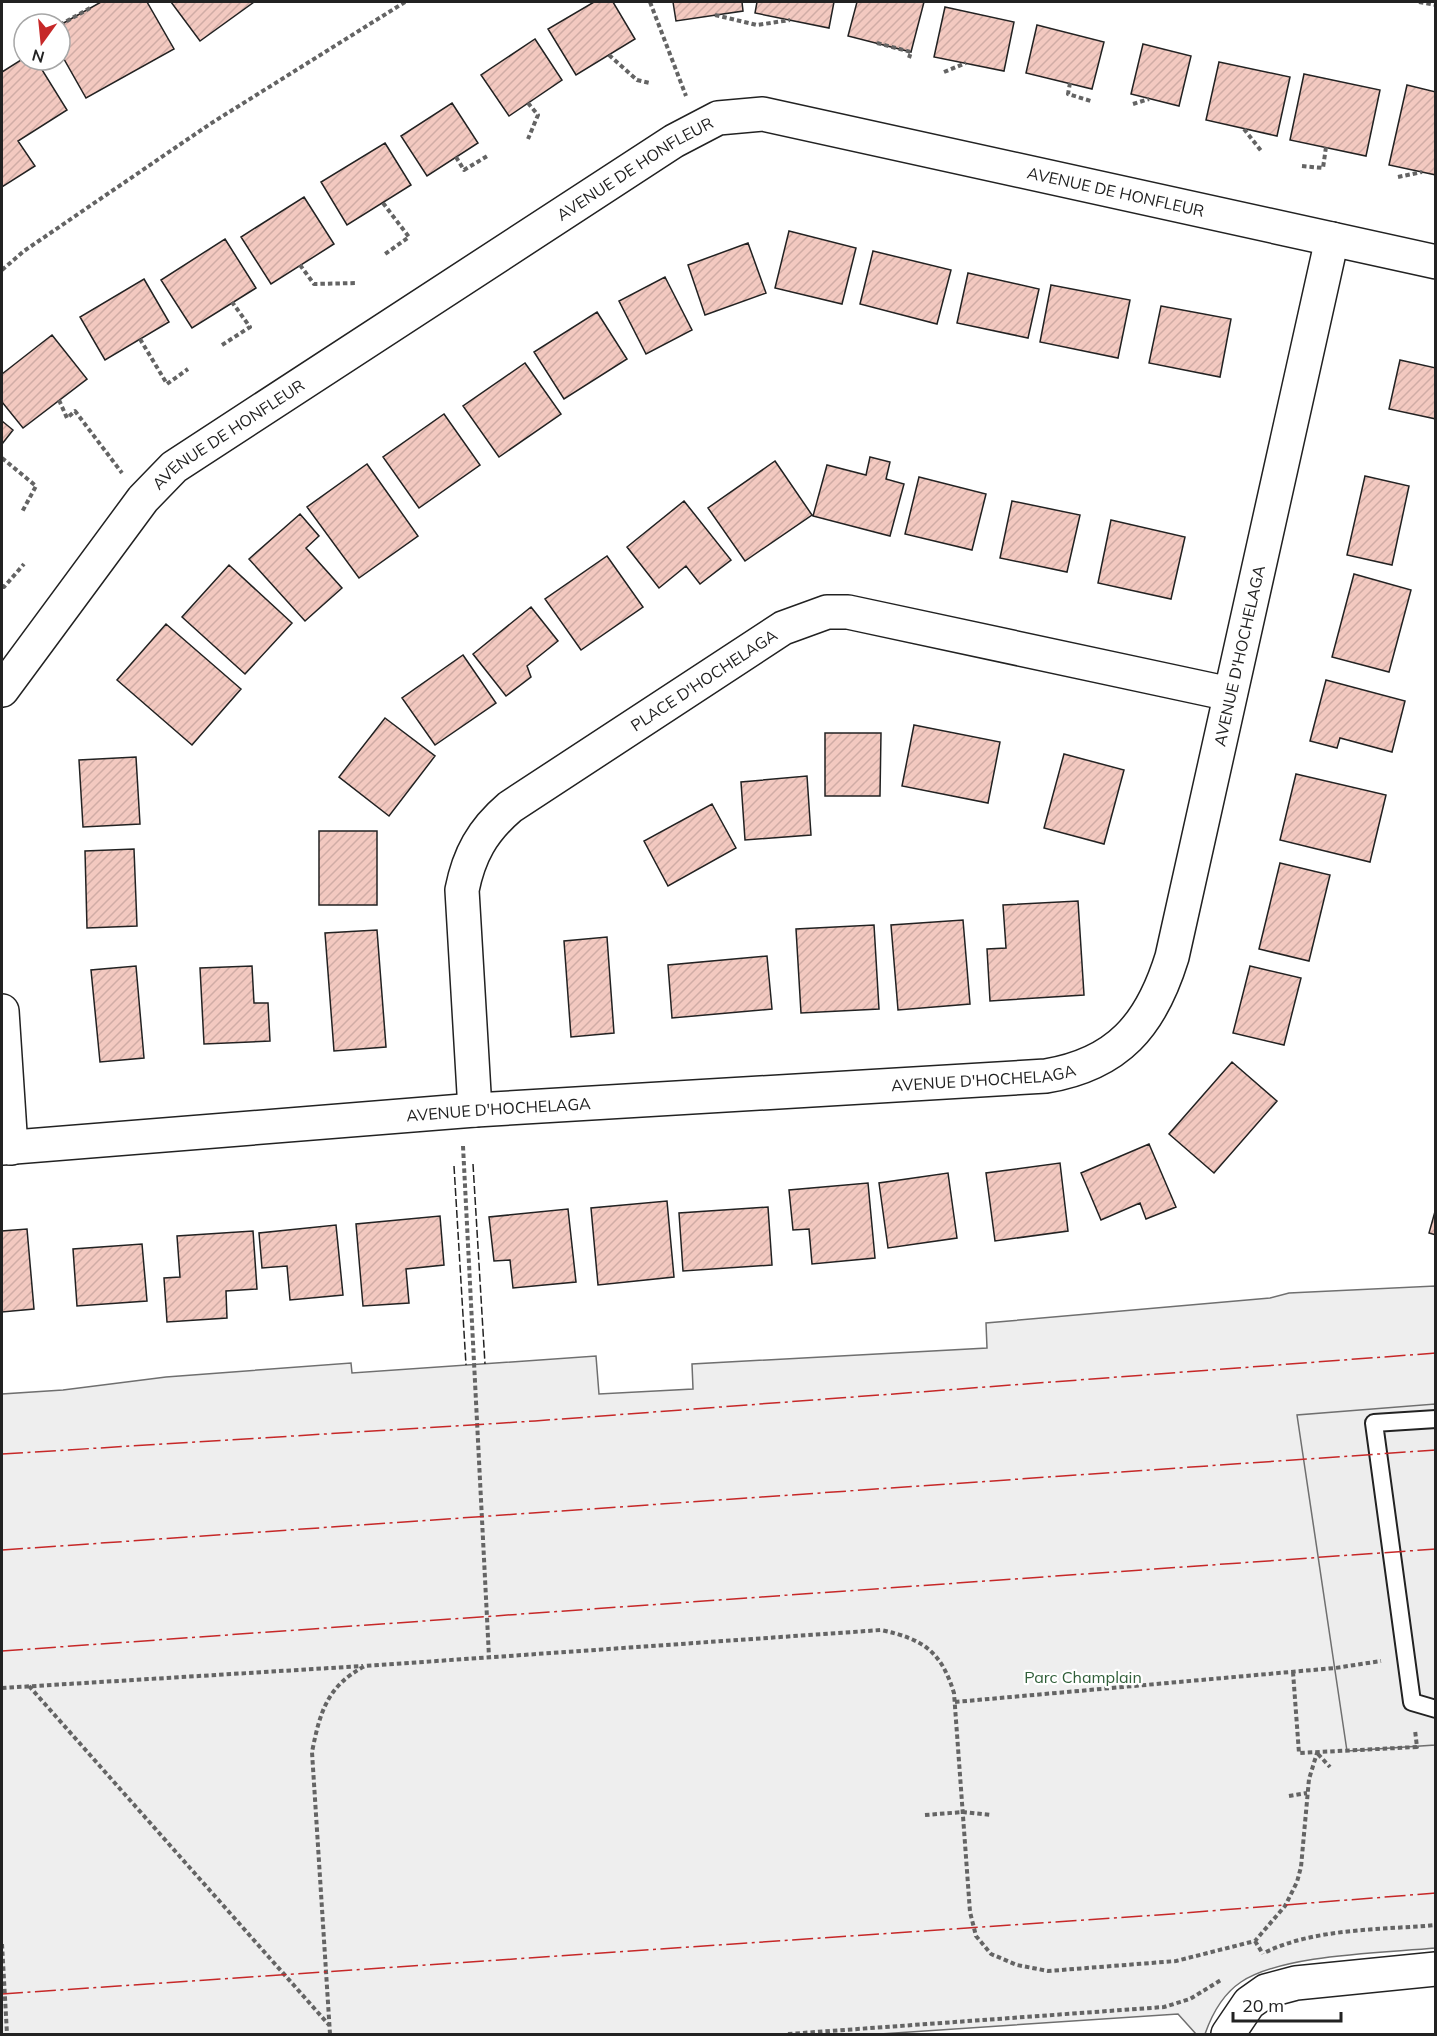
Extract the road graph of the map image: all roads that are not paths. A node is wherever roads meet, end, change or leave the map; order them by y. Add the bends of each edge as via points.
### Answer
1 (1332, 239) junction
2 (1436, 262) edge
3 (2, 690) edge
4 (1230, 694) junction
5 (2, 1011) edge
6 (475, 1110) junction
7 (6, 1148) edge
8 (1436, 1419) edge
9 (1436, 1709) edge
10 (1436, 1969) edge
11 (1228, 2034) edge

1 - 2 street, AVENUE DE HONFLEUR
1 - 3 street, AVENUE DE HONFLEUR via 763,114 718,118 674,141 174,467 142,499
1 - 4 street, AVENUE D'HOCHELAGA
4 - 6 street, AVENUE D'HOCHELAGA via 1164,982 1140,1025 1101,1059 1076,1071 1046,1076
4 - 6 street, PLACE D'HOCHELAGA via 848,612 827,612 783,628 510,807 490,824 478,842 467,864 462,891
5 - 7 street
6 - 7 street, AVENUE D'HOCHELAGA
8 - 9 lane via 1374,1423 1412,1702
10 - 11 street via 1296,1983 1266,1991 1249,2003

